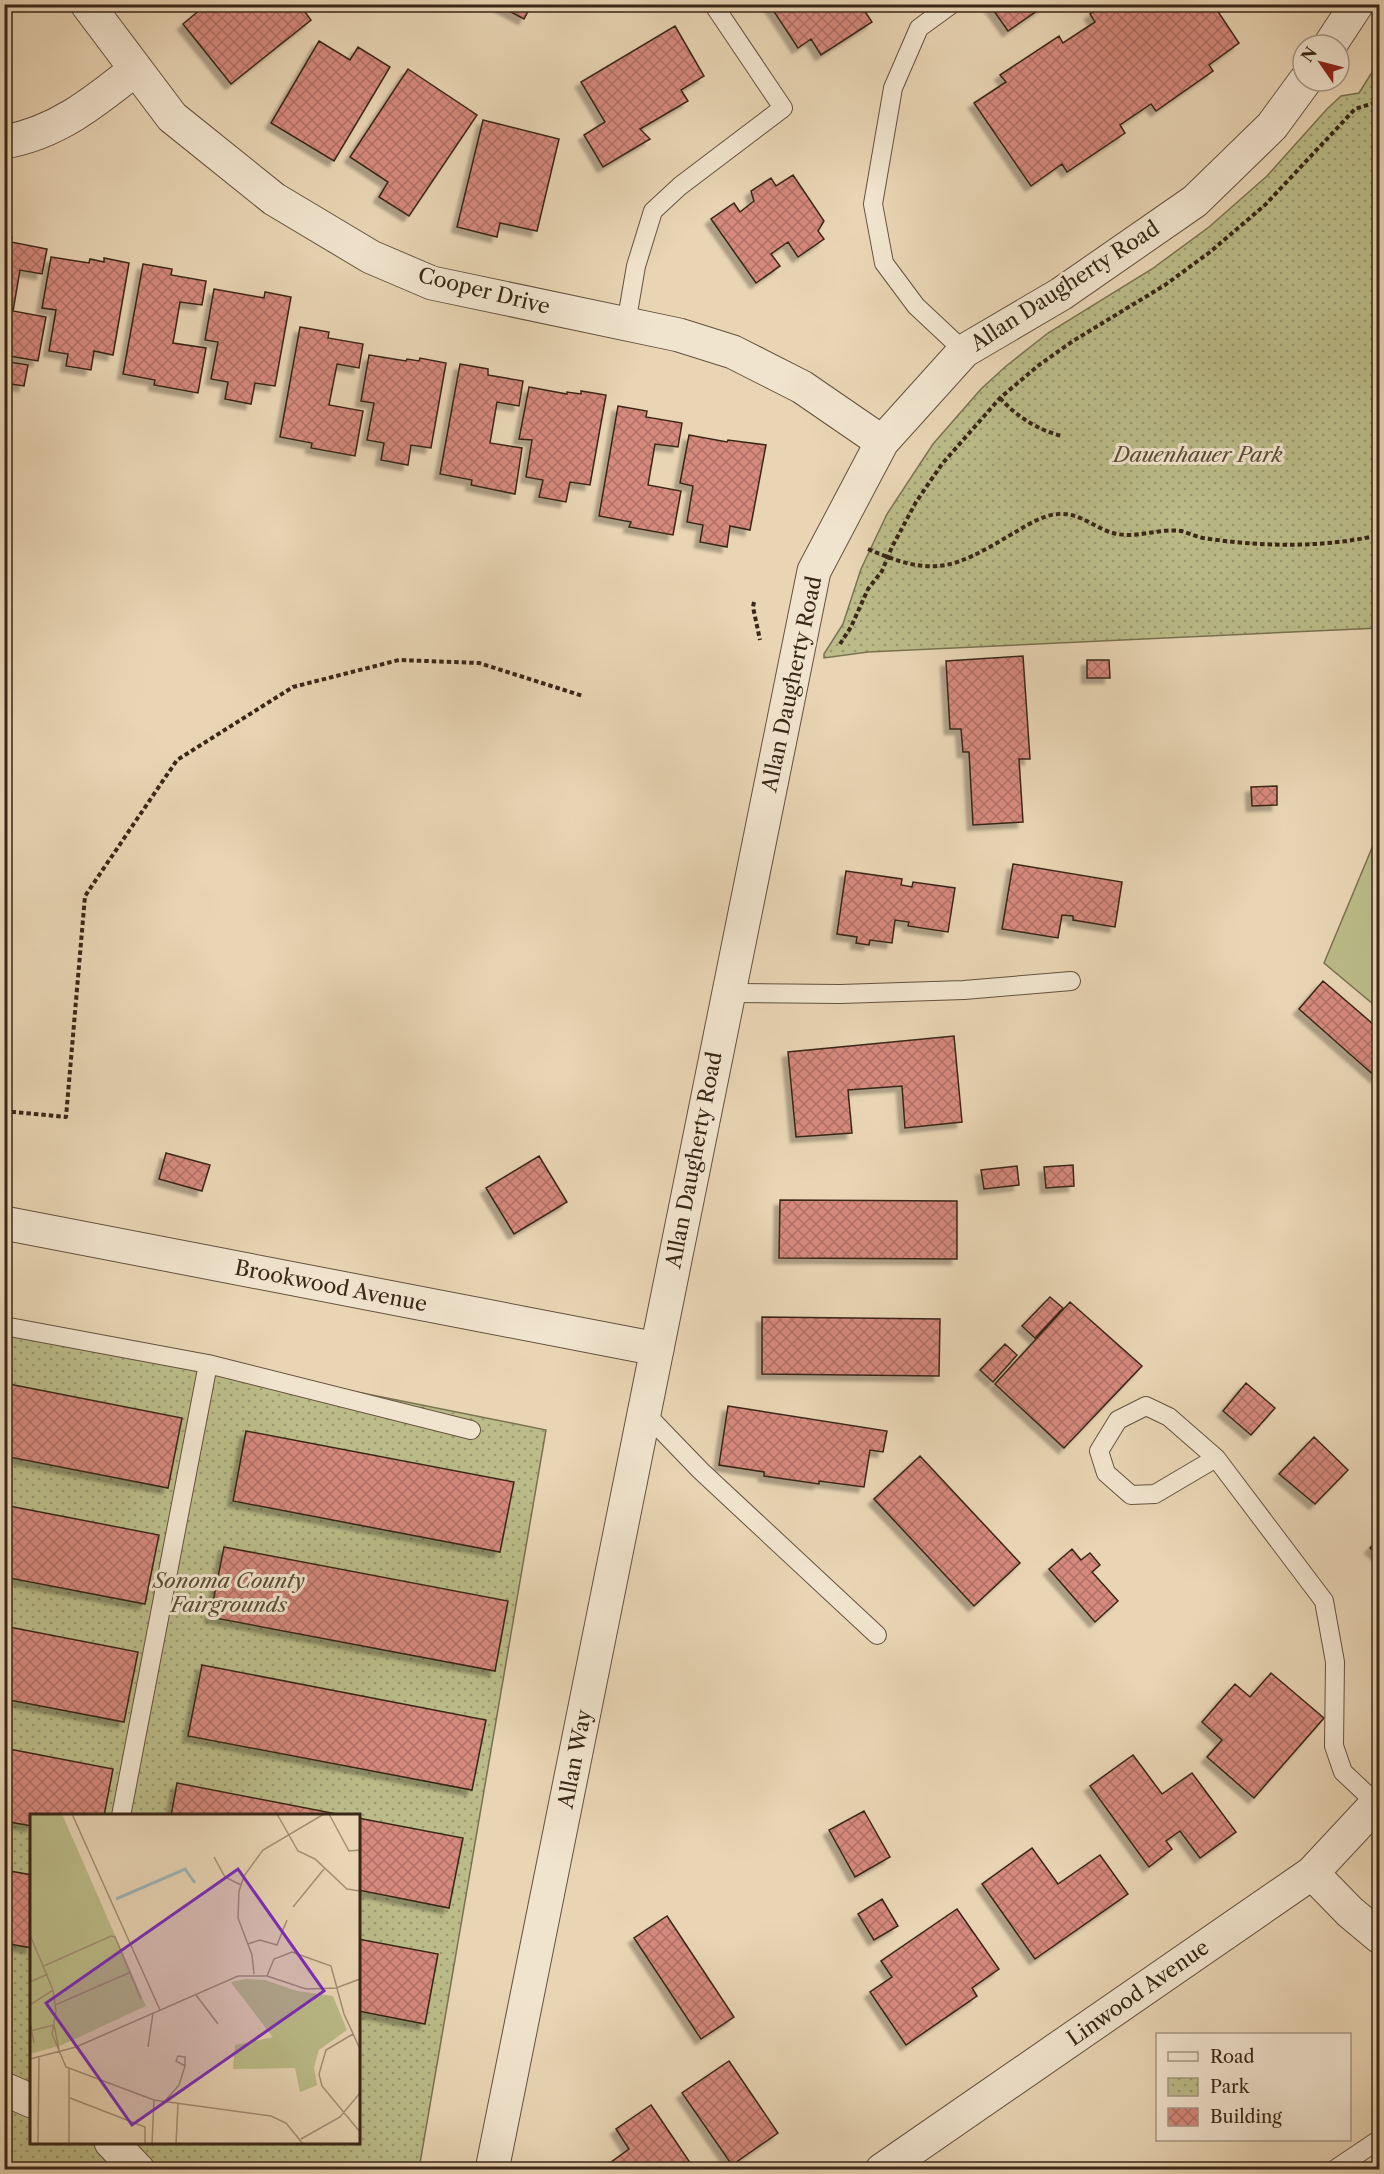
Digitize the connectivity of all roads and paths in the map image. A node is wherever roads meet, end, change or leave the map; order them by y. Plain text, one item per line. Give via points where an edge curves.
1 (87, 4) edge
2 (713, 4) edge
3 (952, 4) edge
4 (1357, 4) edge
5 (1338, 33) edge
6 (136, 69) junction
7 (1296, 93) edge
8 (1380, 101) edge
9 (4, 141) edge
10 (626, 324) junction
11 (964, 351) junction
12 (1000, 398) junction
13 (1062, 436) dead end
14 (882, 442) junction
15 (1380, 536) edge
16 (888, 558) junction
17 (838, 647) dead end
18 (583, 696) dead end
19 (1071, 981) dead end
20 (728, 993) junction
21 (4, 1111) edge
22 (4, 1223) edge
23 (4, 1326) edge
24 (657, 1349) junction
25 (208, 1364) junction
26 (645, 1412) junction
27 (471, 1430) dead end
28 (1216, 1458) junction
29 (877, 1635) dead end
30 (1378, 1802) edge
31 (121, 1814) edge
32 (1312, 1873) junction
33 (1380, 1937) edge
34 (4, 2089) edge
35 (30, 2100) edge
36 (1380, 2139) edge
37 (113, 2144) edge
38 (138, 2169) edge
39 (492, 2169) edge
40 (882, 2169) edge
41 (1334, 2169) edge

1 - 6 street, Cooper Drive
2 - 10 lane via 783,108 653,211 636,266
3 - 11 lane via 919,28 893,87 873,204 884,263 916,306
4 - 5 street
6 - 9 street via 59,124 26,138
6 - 10 street, Cooper Drive via 172,117 274,199 371,257 432,283
7 - 11 street, Allan Daugherty Road via 1272,126 1195,201 1061,294
8 - 12 path via 1355,108 1265,205 1210,252 1039,365
10 - 14 street, Cooper Drive via 733,352 802,387
11 - 14 street, Allan Daugherty Road
12 - 13 path via 1032,426
12 - 16 path via 942,464 916,502
14 - 20 street, Allan Daugherty Road via 814,571
15 - 16 path via 1271,545 1179,531 1118,534 1073,515 1057,514 954,563 915,566
16 - 17 path
18 - 21 path via 479,663 399,660 292,687 177,760 85,896 66,1118
19 - 20 lane via 964,990
20 - 24 street, Allan Daugherty Road
22 - 24 street, Brookwood Avenue
23 - 25 lane
24 - 26 street, Allan Way
25 - 27 lane
25 - 31 lane
26 - 29 lane via 701,1471
26 - 39 street, Allan Way
28 - 28 lane via 1155,1494 1131,1495 1106,1473 1099,1451 1118,1420 1146,1406 1169,1417
28 - 30 lane via 1324,1601 1335,1662 1334,1746 1343,1772
30 - 32 street, Linwood Avenue
32 - 33 street
32 - 40 street, Linwood Avenue
34 - 35 street
36 - 41 lane
37 - 38 street

